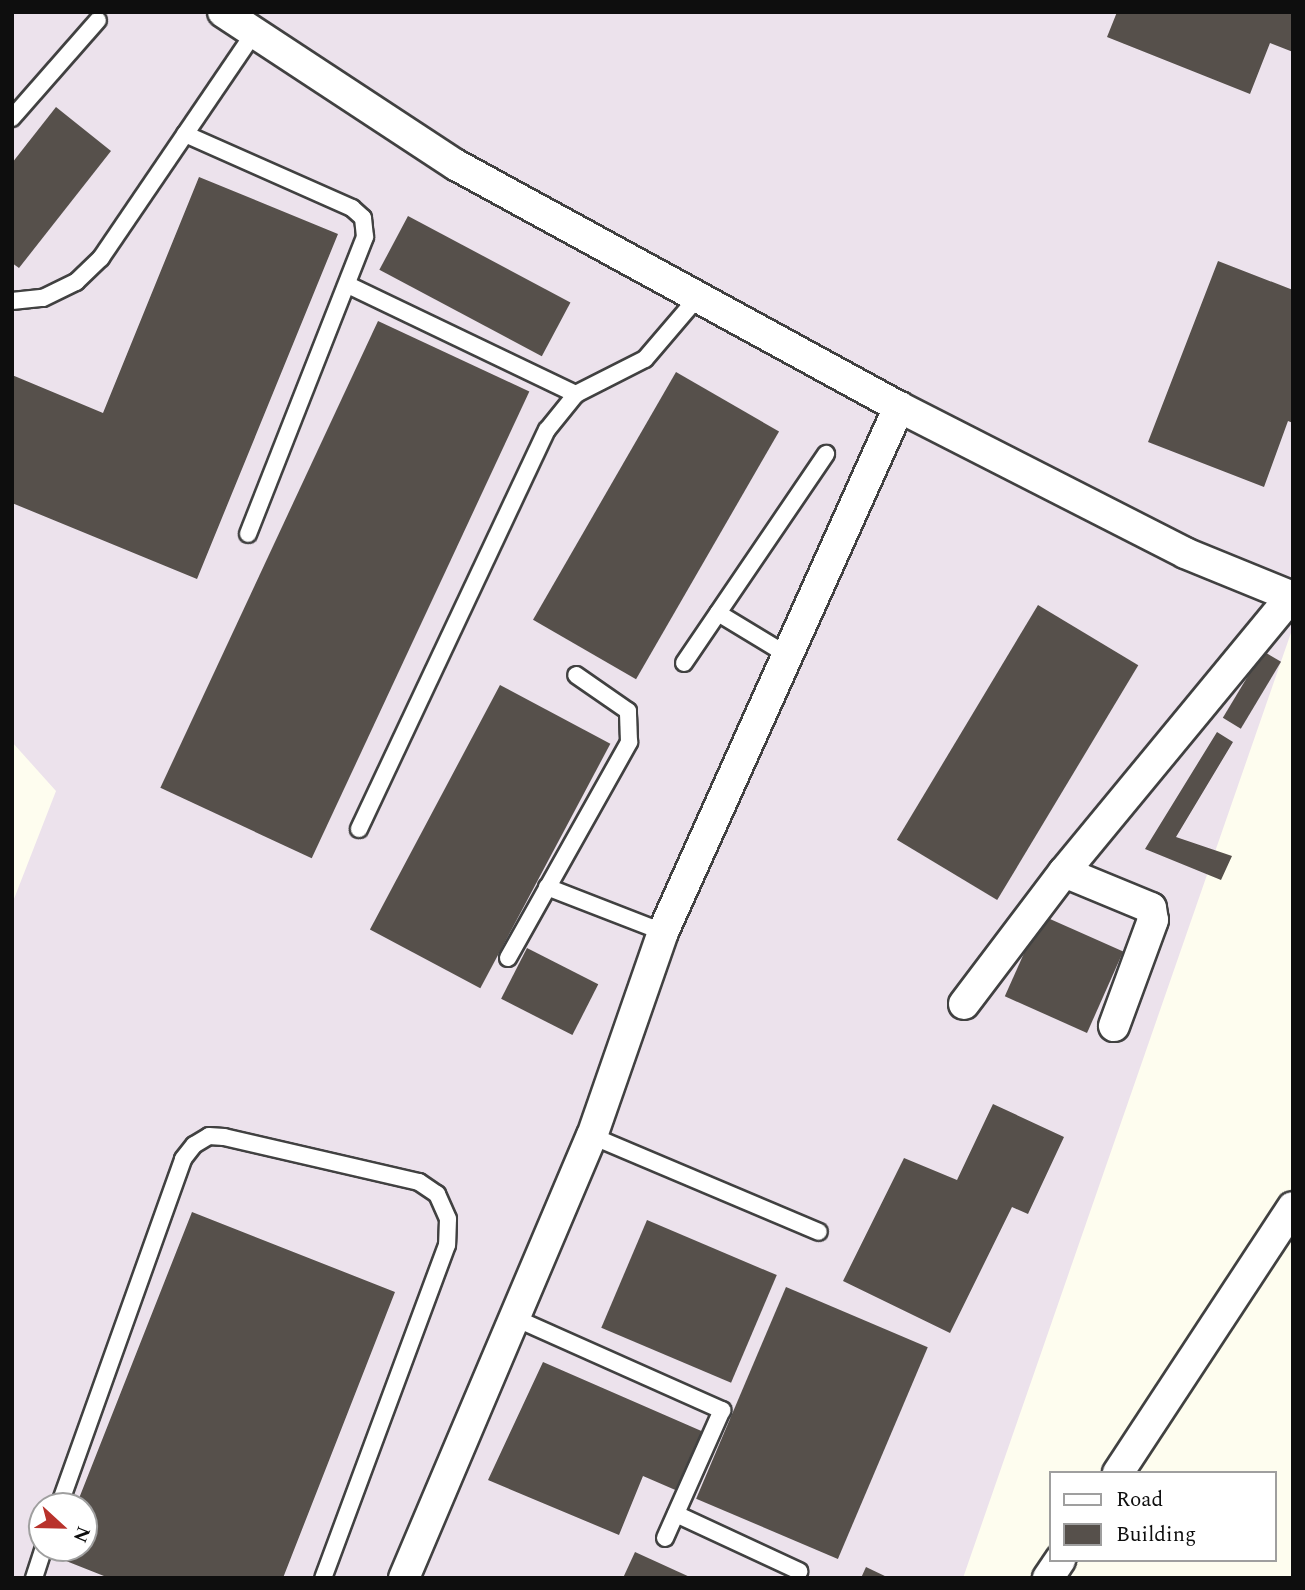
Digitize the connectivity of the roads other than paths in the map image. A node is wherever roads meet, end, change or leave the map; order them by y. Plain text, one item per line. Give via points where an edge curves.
1 (222, 12) edge
2 (98, 20) dead end
3 (254, 33) junction
4 (12, 118) edge
5 (185, 134) junction
6 (348, 285) junction
7 (698, 297) junction
8 (12, 301) edge
9 (576, 394) junction
10 (898, 407) junction
11 (826, 454) dead end
12 (248, 534) dead end
13 (1292, 597) edge
14 (718, 612) junction
15 (789, 656) junction
16 (684, 663) dead end
17 (576, 675) dead end
18 (359, 829) dead end
19 (1063, 872) junction
20 (547, 887) junction
21 (663, 932) junction
22 (508, 958) dead end
23 (964, 1004) dead end
24 (1114, 1026) dead end
25 (592, 1136) junction
26 (1293, 1207) edge
27 (819, 1231) dead end
28 (515, 1318) junction
29 (1119, 1471) edge
30 (64, 1492) edge
31 (676, 1514) junction
32 (665, 1538) dead end
33 (1059, 1562) edge
34 (799, 1571) dead end
35 (323, 1578) edge
36 (404, 1578) edge
37 (1048, 1578) edge

1 - 3 street
2 - 4 lane
3 - 5 lane
3 - 7 street via 456,165
5 - 6 lane via 352,208 363,218 365,237
5 - 8 lane via 101,258 76,282 43,298
6 - 9 lane
6 - 12 lane
7 - 9 lane via 645,359
7 - 10 street
9 - 18 lane via 527,465
10 - 13 street via 1185,553
10 - 15 street
11 - 14 lane
13 - 19 street
14 - 15 lane
14 - 16 lane
15 - 21 street
17 - 20 lane via 628,711 632,725 629,742
19 - 23 street
19 - 24 street via 1151,908 1153,920
20 - 21 lane
20 - 22 lane
21 - 25 street
25 - 27 lane
25 - 28 street
26 - 29 street
28 - 31 lane via 722,1410
28 - 36 street
30 - 35 lane via 183,1159 194,1145 209,1136 224,1137 419,1182 437,1194 448,1219 447,1245
31 - 32 lane
31 - 34 lane
33 - 37 street

